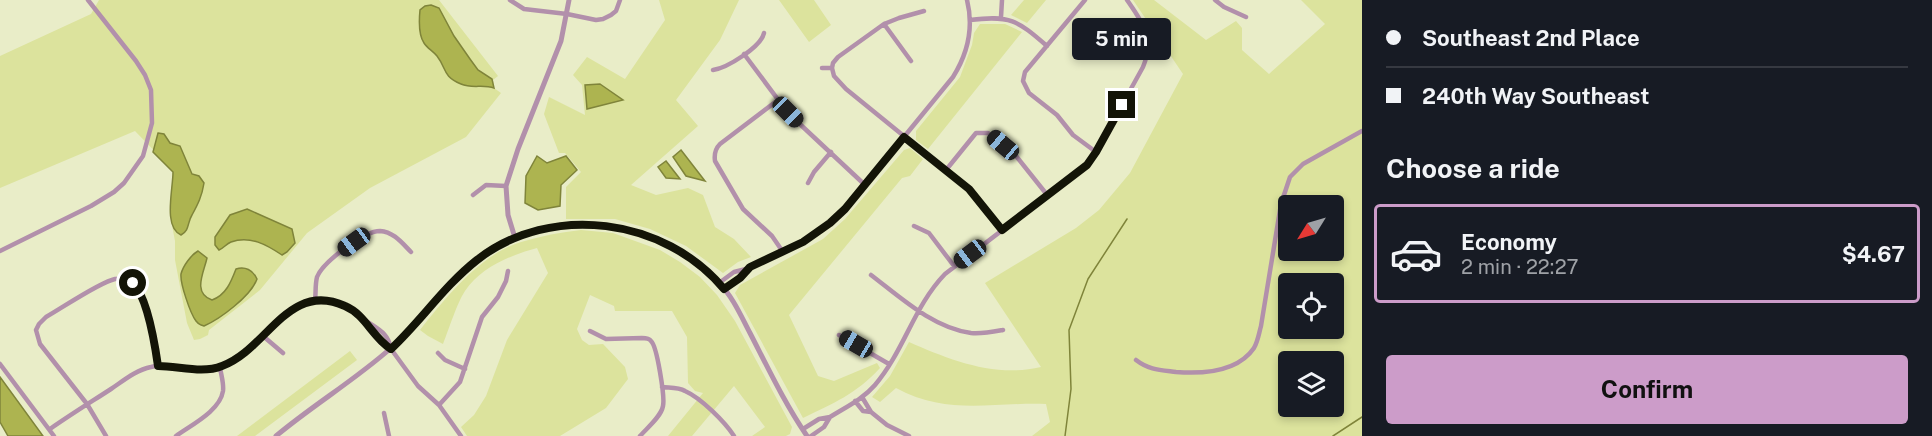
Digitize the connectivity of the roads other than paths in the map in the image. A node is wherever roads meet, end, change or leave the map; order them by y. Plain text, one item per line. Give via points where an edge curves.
1 (88, 0) edge
2 (510, 0) edge
3 (569, 0) edge
4 (620, 0) edge
5 (967, 0) edge
6 (1002, 0) edge
7 (1085, 0) edge
8 (1127, 0) edge
9 (1215, 0) edge
10 (924, 11) dead end
11 (567, 14) junction
12 (1001, 17) junction
13 (1246, 17) dead end
14 (970, 20) junction
15 (884, 24) junction
16 (764, 33) dead end
17 (1047, 46) junction
18 (744, 54) junction
19 (911, 61) dead end
20 (822, 68) dead end
21 (831, 68) junction
22 (713, 70) dead end
23 (778, 100) junction
24 (1362, 130) edge
25 (904, 137) junction
26 (831, 152) junction
27 (1096, 152) junction
28 (946, 170) junction
29 (808, 183) dead end
30 (865, 184) junction
31 (506, 186) junction
32 (473, 195) dead end
33 (1048, 196) junction
34 (914, 226) dead end
35 (1002, 230) junction
36 (515, 238) junction
37 (0, 251) edge
38 (411, 252) dead end
39 (783, 252) junction
40 (954, 266) junction
41 (750, 267) junction
42 (508, 271) dead end
43 (871, 275) dead end
44 (719, 283) junction
45 (724, 289) junction
46 (315, 301) junction
47 (919, 311) junction
48 (1003, 330) dead end
49 (590, 332) dead end
50 (839, 335) dead end
51 (263, 336) junction
52 (391, 349) junction
53 (283, 353) dead end
54 (438, 353) dead end
55 (1136, 360) dead end
56 (0, 364) edge
57 (889, 364) junction
58 (158, 366) junction
59 (220, 367) junction
60 (465, 369) junction
61 (662, 387) junction
62 (862, 397) junction
63 (855, 401) junction
64 (87, 404) junction
65 (439, 405) junction
66 (871, 412) junction
67 (384, 413) dead end
68 (830, 417) junction
69 (50, 429) junction
70 (805, 434) edge
71 (732, 435) edge
72 (54, 436) edge
73 (106, 436) edge
74 (176, 436) edge
75 (276, 436) edge
76 (389, 436) edge
77 (459, 436) edge
78 (640, 436) edge
79 (909, 436) edge

1 - 37 street via 136,61 151,90 152,123 143,156 124,183 108,196
2 - 11 street via 524,9
3 - 11 street
4 - 11 street via 616,11 603,20
5 - 14 street
6 - 12 street
7 - 17 street
8 - 27 street via 1143,22 1147,55
9 - 13 street
10 - 15 street
11 - 31 street via 561,41
12 - 14 street
12 - 17 street via 1020,24
14 - 25 street via 967,49 958,70
15 - 19 street
15 - 21 street via 838,57
16 - 18 street
17 - 27 street via 1025,72 1024,85 1073,135
18 - 22 street
18 - 23 street
20 - 21 street
21 - 25 street via 846,89
23 - 26 street
23 - 39 street via 720,144 715,161 743,209
24 - 55 street via 1303,164 1290,177 1281,204 1261,326 1253,349 1226,368 1205,373 1152,370
25 - 28 street
25 - 30 street
26 - 29 street
26 - 30 street
27 - 33 street via 1081,170
28 - 33 street via 973,137 980,132 990,134 1016,156
28 - 35 street via 969,189
30 - 39 street via 830,223
31 - 32 street via 486,185
31 - 36 street
33 - 35 street
34 - 40 street via 929,233
35 - 40 street
36 - 44 street via 566,225 611,226 657,239 705,268
36 - 52 street via 465,270
38 - 46 street via 387,233 364,236 321,271
39 - 41 street
40 - 47 street via 933,287
41 - 44 street
41 - 45 street
42 - 60 street via 498,297 482,317
43 - 47 street
44 - 45 street
45 - 70 street
46 - 51 street via 293,308
46 - 52 street via 344,305 366,321 381,343
47 - 48 street via 960,331
47 - 57 street
49 - 61 street via 606,339 651,340
50 - 57 street
51 - 53 street
51 - 59 street
52 - 65 street via 418,386
52 - 75 street
54 - 60 street
56 - 69 street
57 - 62 street
58 - 59 street via 197,370
58 - 64 street via 134,374
58 - 64 street via 137,287 129,280 105,283 46,317 36,330 40,344
59 - 74 street via 219,401
60 - 65 street via 455,389
61 - 71 street via 691,394 720,418
61 - 78 street via 662,410
62 - 63 street
62 - 66 street
63 - 66 street via 863,411
63 - 68 street
64 - 69 street
64 - 73 street
65 - 77 street
66 - 79 street
67 - 76 street
68 - 70 street via 819,419
68 - 70 street via 824,427
69 - 72 street

